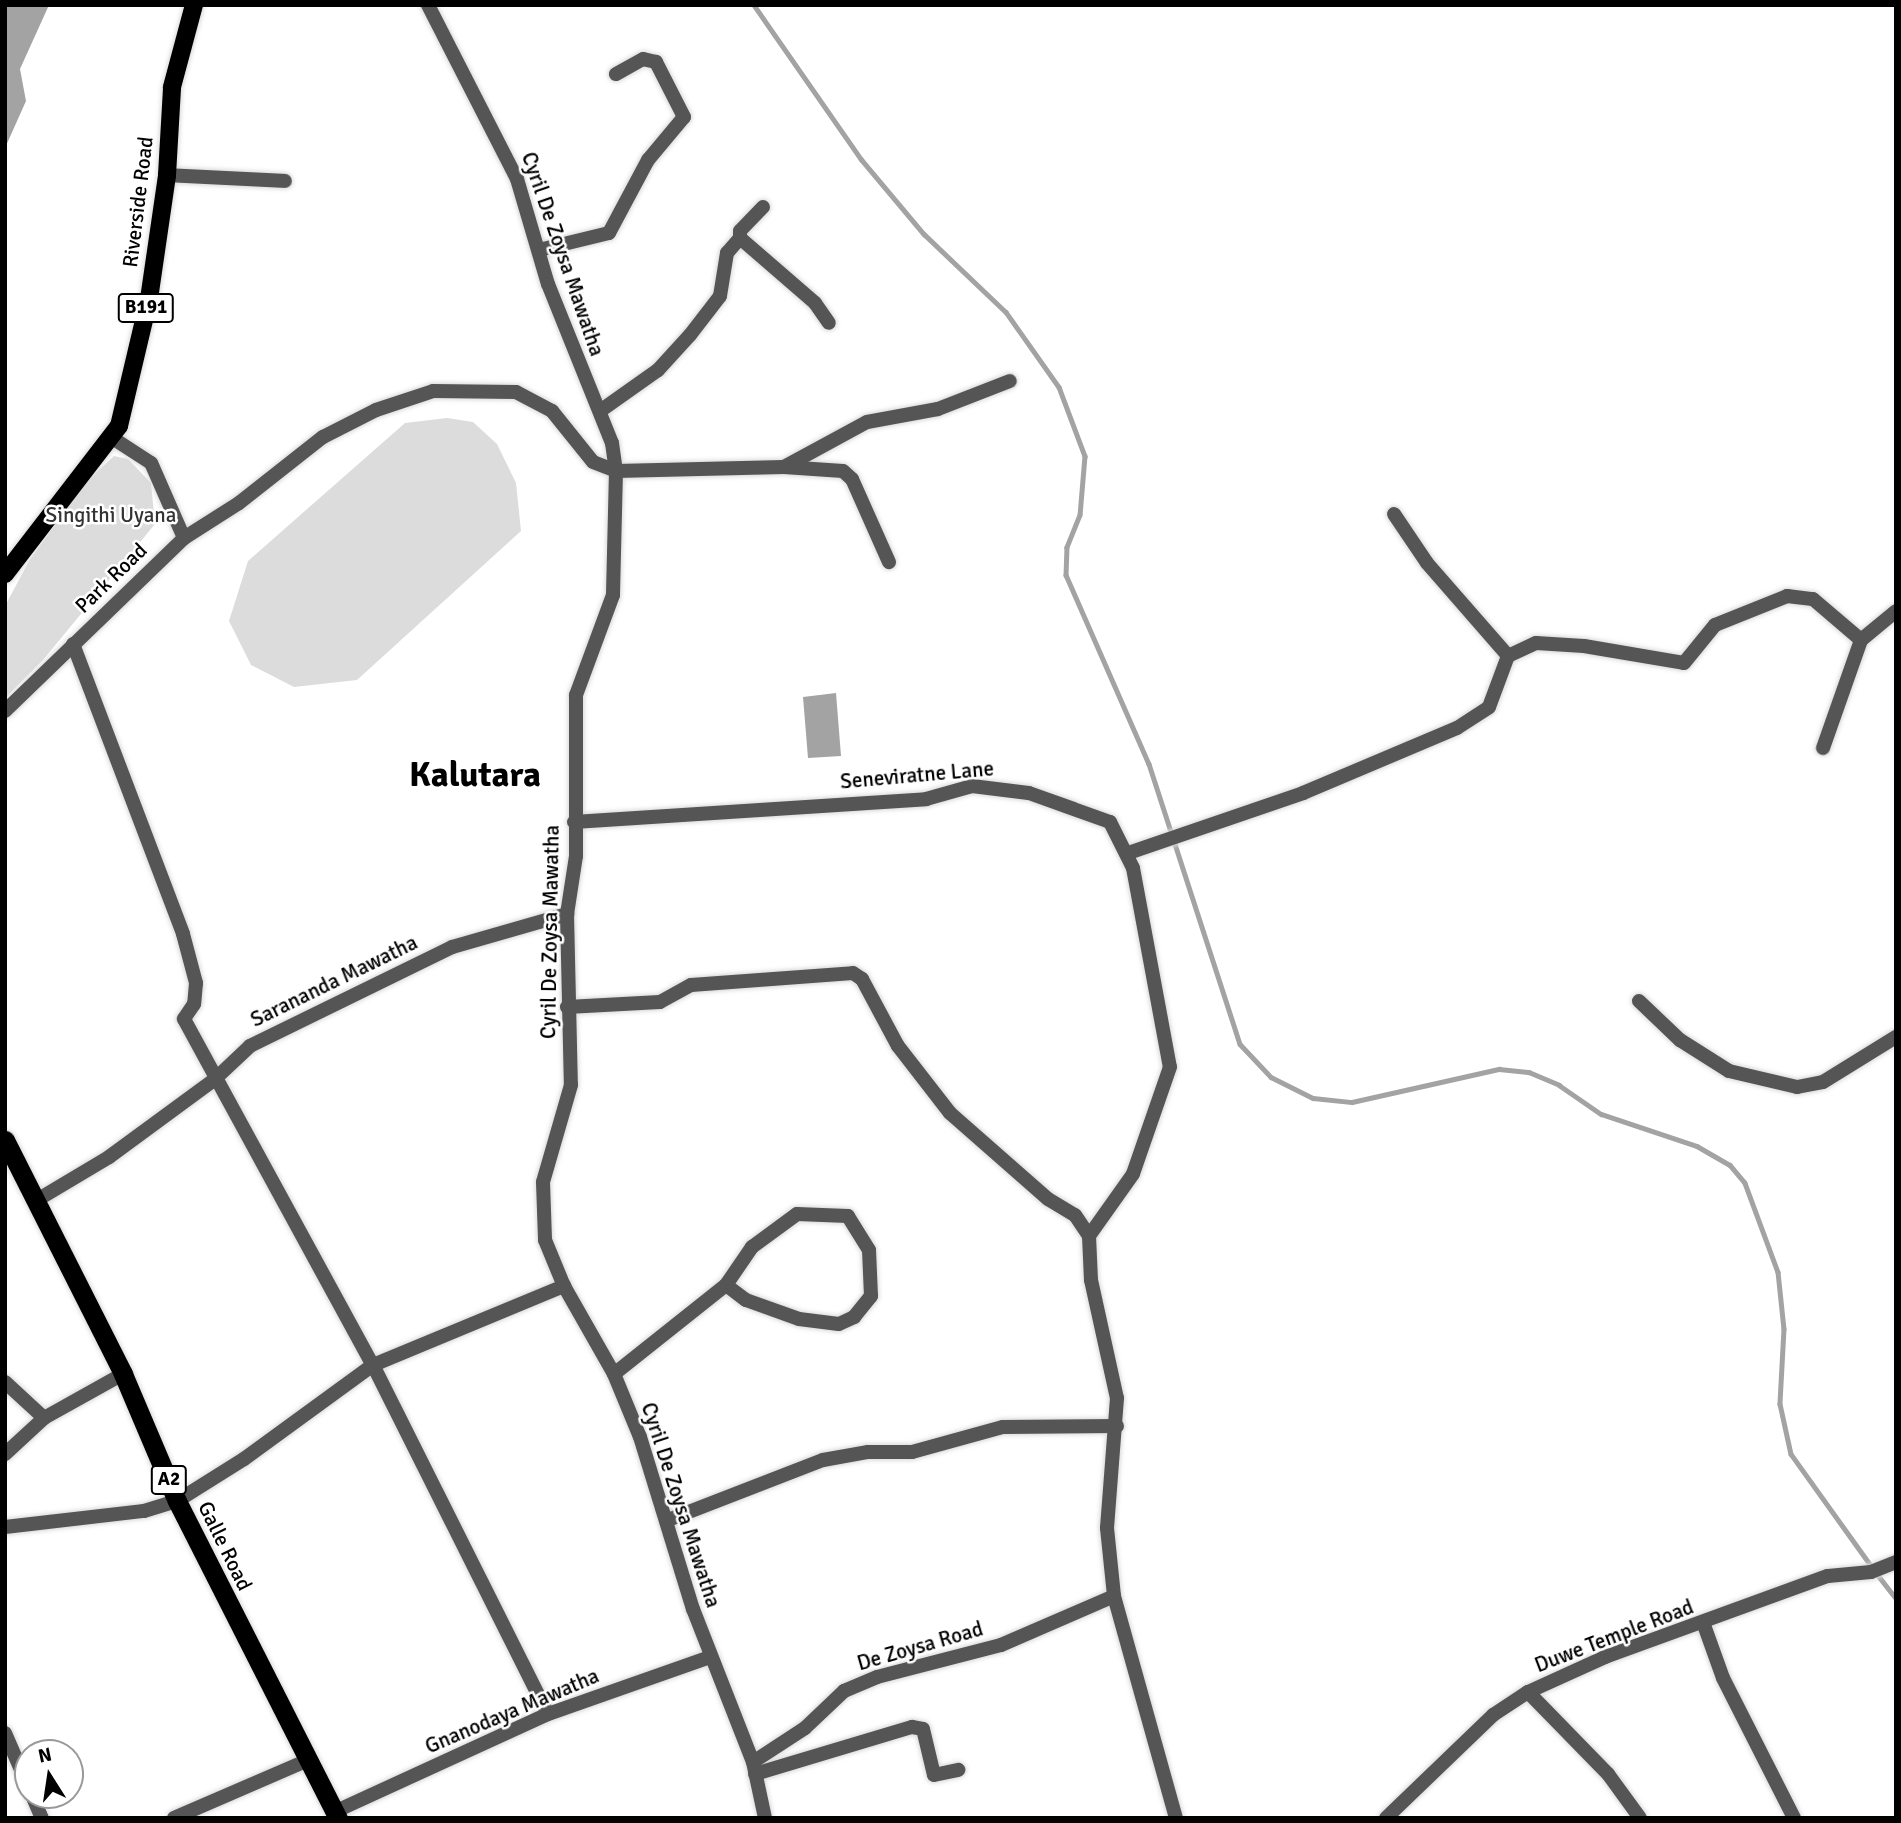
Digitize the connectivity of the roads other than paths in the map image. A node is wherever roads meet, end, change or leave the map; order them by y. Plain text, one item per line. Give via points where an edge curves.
1 (194, 5) edge
2 (428, 5) edge
3 (617, 74) dead end
4 (167, 174) junction
5 (285, 181) dead end
6 (762, 207) dead end
7 (740, 238) junction
8 (539, 250) junction
9 (830, 323) dead end
10 (1010, 381) dead end
11 (600, 411) junction
12 (110, 437) junction
13 (784, 467) junction
14 (616, 471) junction
15 (1394, 514) dead end
16 (184, 537) junction
17 (889, 562) dead end
18 (5, 574) edge
19 (1896, 611) edge
20 (1861, 640) junction
21 (73, 643) junction
22 (1508, 656) junction
23 (5, 711) edge
24 (1823, 748) dead end
25 (574, 822) junction
26 (1128, 853) junction
27 (567, 914) junction
28 (1639, 1001) dead end
29 (567, 1007) junction
30 (1896, 1037) edge
31 (215, 1079) junction
32 (5, 1140) edge
33 (37, 1200) junction
34 (1089, 1236) junction
35 (726, 1285) junction
36 (564, 1286) junction
37 (373, 1365) junction
38 (123, 1374) junction
39 (614, 1374) junction
40 (5, 1382) edge
41 (44, 1418) junction
42 (1117, 1426) junction
43 (5, 1454) edge
44 (177, 1501) junction
45 (668, 1520) junction
46 (5, 1527) edge
47 (1896, 1562) edge
48 (1114, 1597) junction
49 (1704, 1625) junction
50 (710, 1657) junction
51 (1528, 1692) junction
52 (548, 1714) junction
53 (5, 1733) edge
54 (14, 1754) edge
55 (306, 1761) junction
56 (754, 1768) junction
57 (958, 1770) dead end
58 (336, 1815) edge
59 (174, 1818) edge
60 (765, 1818) edge
61 (1176, 1818) edge
62 (1386, 1818) edge
63 (1640, 1818) edge
64 (1794, 1818) edge

1 - 4 main road, Riverside Road / B191 via 172,87
2 - 8 street, Cyril De Zoysa Mawatha via 503,147
3 - 8 street via 643,59 656,62 684,117 648,160 609,233
4 - 5 street
4 - 12 main road, Riverside Road / B191 via 149,299 119,426
6 - 7 street via 740,231
7 - 9 street via 815,303
7 - 11 street via 727,253 720,296 690,335 658,370
8 - 11 street, Cyril De Zoysa Mawatha via 552,296
10 - 13 street via 938,408 867,422
11 - 14 street, Cyril De Zoysa Mawatha
12 - 16 street via 151,463
12 - 18 main road, Riverside Road / B191
13 - 14 street
13 - 17 street via 843,471 852,479
14 - 16 street, Park Road via 593,462 552,411 516,392 433,391 376,410 323,437 239,503
14 - 25 street, Cyril De Zoysa Mawatha via 613,595 576,695
15 - 22 street via 1433,569
16 - 21 street, Park Road
19 - 20 street
20 - 22 street via 1814,599 1787,596 1715,625 1684,663 1536,643
20 - 24 street
21 - 23 street, Park Road
21 - 31 street via 183,934 196,983 194,1004 184,1018
22 - 26 street via 1489,706 1457,728 1362,770
25 - 26 street, Seneviratne Lane via 926,799 972,786 1001,787 1090,811 1110,822
25 - 27 street, Cyril De Zoysa Mawatha via 576,856
26 - 34 street, Seneviratne Lane via 1170,1068 1133,1174
27 - 29 street, Cyril De Zoysa Mawatha
27 - 31 street, Sarananda Mawatha via 453,947 359,990 250,1046
28 - 30 street via 1680,1040 1729,1072 1797,1087 1823,1082
29 - 34 street via 660,1002 691,985 853,972 862,979 898,1046 950,1114 1048,1199 1075,1215
29 - 36 street, Cyril De Zoysa Mawatha via 571,1085 543,1182 545,1240
31 - 33 street, Sarananda Mawatha via 109,1157
31 - 37 street
32 - 33 highway, Galle Road / A2
33 - 38 highway, Galle Road / A2
34 - 42 street via 1091,1280 1117,1398
35 - 35 street via 746,1300 799,1319 839,1324 854,1317 871,1296 869,1250 848,1216 797,1214 752,1247
35 - 39 street
36 - 37 street
36 - 39 street, Cyril De Zoysa Mawatha
37 - 44 street via 244,1459
37 - 52 street
38 - 41 street
38 - 44 highway, Galle Road / A2
39 - 45 street, Cyril De Zoysa Mawatha
40 - 41 street
41 - 43 street
42 - 45 street via 1003,1427 912,1452 868,1452 823,1460
42 - 48 street via 1107,1528
44 - 46 street via 145,1511
44 - 55 highway, Galle Road / A2
45 - 50 street, Cyril De Zoysa Mawatha
47 - 49 street, Duwe Temple Road via 1871,1572 1828,1576
48 - 56 street, De Zoysa Road via 1001,1645 877,1677 844,1691
48 - 61 street
49 - 51 street, Duwe Temple Road via 1605,1657
49 - 64 street via 1723,1678
50 - 52 street, Gnanodaya Mawatha
50 - 56 street, Cyril De Zoysa Mawatha
51 - 62 street, Duwe Temple Road via 1493,1715
51 - 63 street via 1608,1774
52 - 58 street, Gnanodaya Mawatha
53 - 54 street
55 - 58 highway, Galle Road / A2
55 - 59 street
56 - 57 street via 912,1727 923,1729 934,1775
56 - 60 street, Cyril De Zoysa Mawatha

